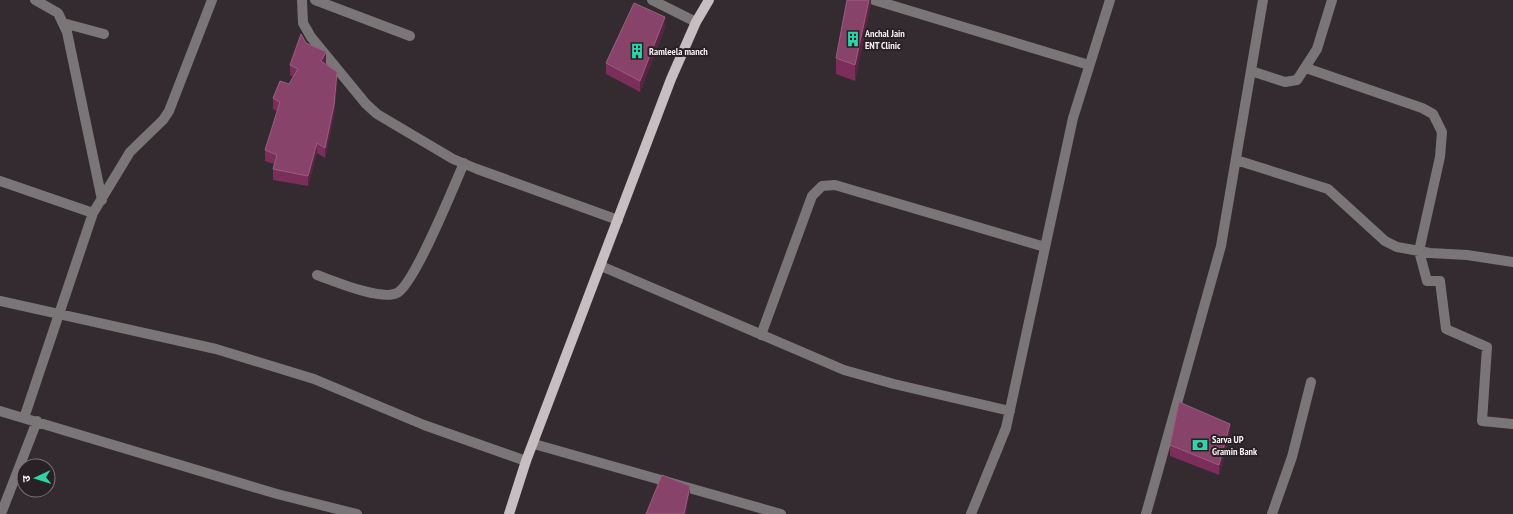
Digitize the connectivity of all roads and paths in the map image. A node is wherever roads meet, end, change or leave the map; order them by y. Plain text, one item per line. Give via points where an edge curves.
1 (35, 0) edge
2 (212, 0) edge
3 (302, 0) edge
4 (315, 0) edge
5 (652, 0) edge
6 (709, 0) edge
7 (874, 0) edge
8 (1110, 0) edge
9 (1262, 0) edge
10 (1332, 0) edge
11 (696, 22) junction
12 (63, 23) junction
13 (104, 34) dead end
14 (410, 36) dead end
15 (1089, 65) junction
16 (1306, 68) junction
17 (1251, 71) junction
18 (1236, 160) junction
19 (464, 163) junction
20 (0, 181) edge
21 (102, 200) junction
22 (93, 213) junction
23 (618, 220) junction
24 (1045, 247) junction
25 (1419, 252) junction
26 (1513, 262) edge
27 (600, 266) junction
28 (317, 275) dead end
29 (0, 301) edge
30 (58, 314) junction
31 (761, 335) junction
32 (1311, 382) dead end
33 (0, 411) edge
34 (1010, 411) junction
35 (24, 418) junction
36 (37, 421) junction
37 (1513, 424) edge
38 (534, 444) junction
39 (526, 461) junction
40 (1, 514) edge
41 (357, 514) edge
42 (509, 514) edge
43 (781, 514) edge
44 (971, 514) edge
45 (1146, 514) edge
46 (1272, 514) edge

1 - 12 street via 58,13
2 - 21 street via 169,111 130,152
3 - 19 street via 303,23 311,37 366,104 376,114
4 - 14 street
5 - 11 street
6 - 11 main road
7 - 15 street
8 - 15 street
9 - 17 street
10 - 16 street via 1317,50
11 - 23 main road via 671,79
12 - 13 street
12 - 21 street
15 - 24 street via 1072,118
16 - 17 street via 1297,80 1285,82
16 - 25 street via 1433,114 1442,132 1440,157
17 - 18 street
18 - 25 street via 1328,189 1385,241 1397,247
18 - 45 street via 1221,246
19 - 23 street
19 - 28 street via 417,267 406,285 397,293 387,295 368,292
20 - 22 street
21 - 22 street
22 - 30 street
23 - 27 main road
24 - 31 street via 835,185 822,186 812,196
24 - 34 street
25 - 26 street via 1467,255
25 - 37 street via 1426,281 1440,281 1446,329 1486,347 1482,421
27 - 31 street
27 - 38 main road
29 - 30 street
30 - 35 street
30 - 39 street via 216,349 314,379 424,425
31 - 34 street via 844,370
32 - 46 street via 1292,457
33 - 35 street
34 - 44 street via 1006,428
35 - 36 street
36 - 40 street
36 - 41 street via 277,494
38 - 39 main road
38 - 43 street
39 - 42 main road

